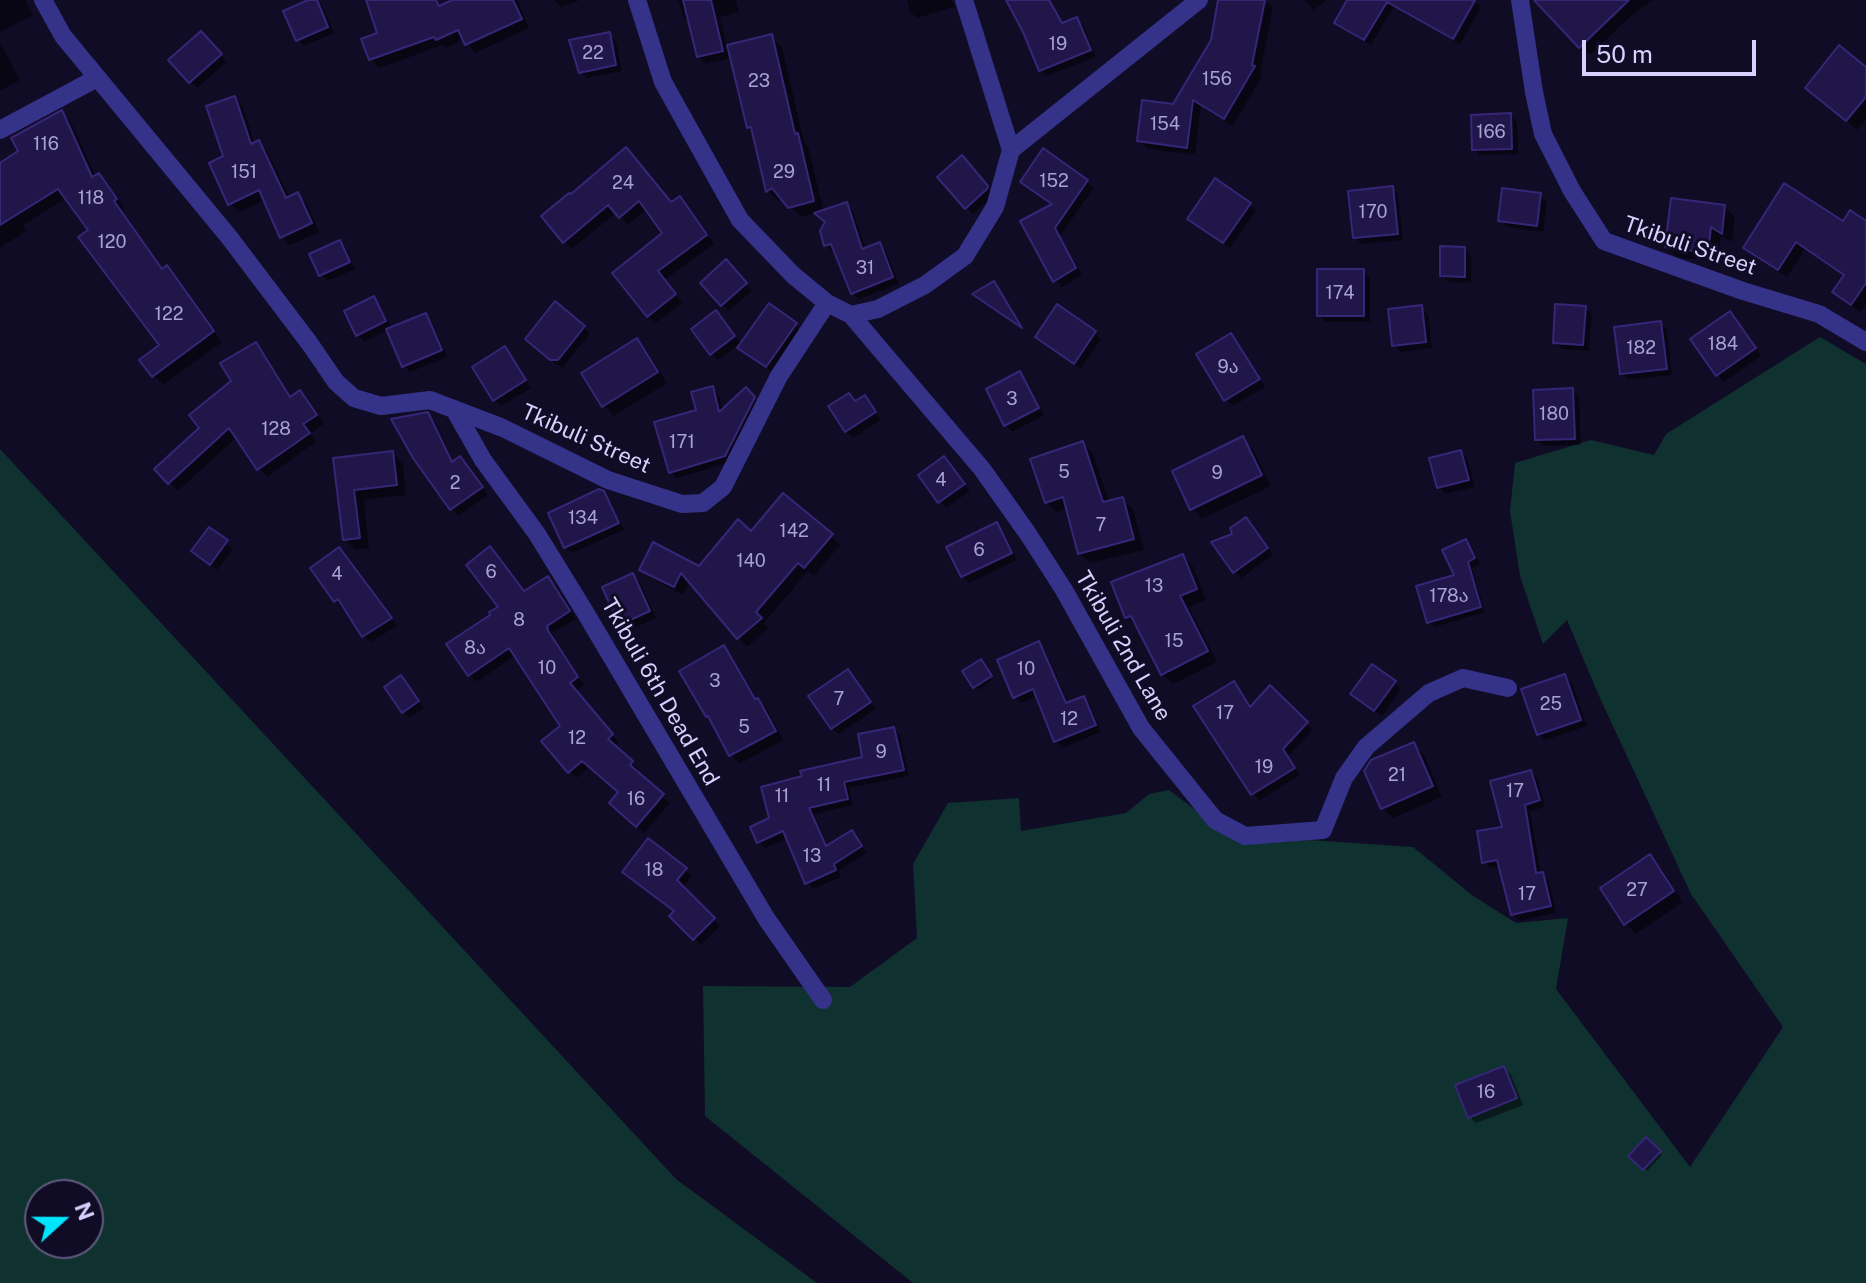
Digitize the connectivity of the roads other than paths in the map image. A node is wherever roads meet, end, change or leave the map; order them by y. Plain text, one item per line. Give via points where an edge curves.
1 (43, 0) edge
2 (637, 0) edge
3 (964, 0) edge
4 (1199, 0) edge
5 (1520, 0) edge
6 (97, 78) junction
7 (0, 130) edge
8 (1011, 150) junction
9 (827, 303) junction
10 (851, 315) junction
11 (1866, 342) edge
12 (454, 409) junction
13 (1508, 688) dead end
14 (823, 1000) dead end

1 - 6 street, Tkibuli Street via 63,36
2 - 9 street via 663,82 740,220
3 - 8 street
4 - 8 street
5 - 11 street, Tkibuli Street via 1543,134 1604,241 1819,314
6 - 7 street
6 - 12 street, Tkibuli Street via 229,237 336,382 354,398 381,406 430,400
8 - 10 street via 995,207 965,256 925,285 878,309
9 - 10 street
9 - 12 street, Tkibuli Street via 779,376 723,487 703,503 682,504 608,480
10 - 13 street, Tkibuli 2nd Lane via 982,469 1064,590 1141,728 1215,820 1245,836 1323,830 1344,778 1366,747 1429,693 1463,678
12 - 14 street, Tkibuli 6th Dead End via 585,612 766,918

